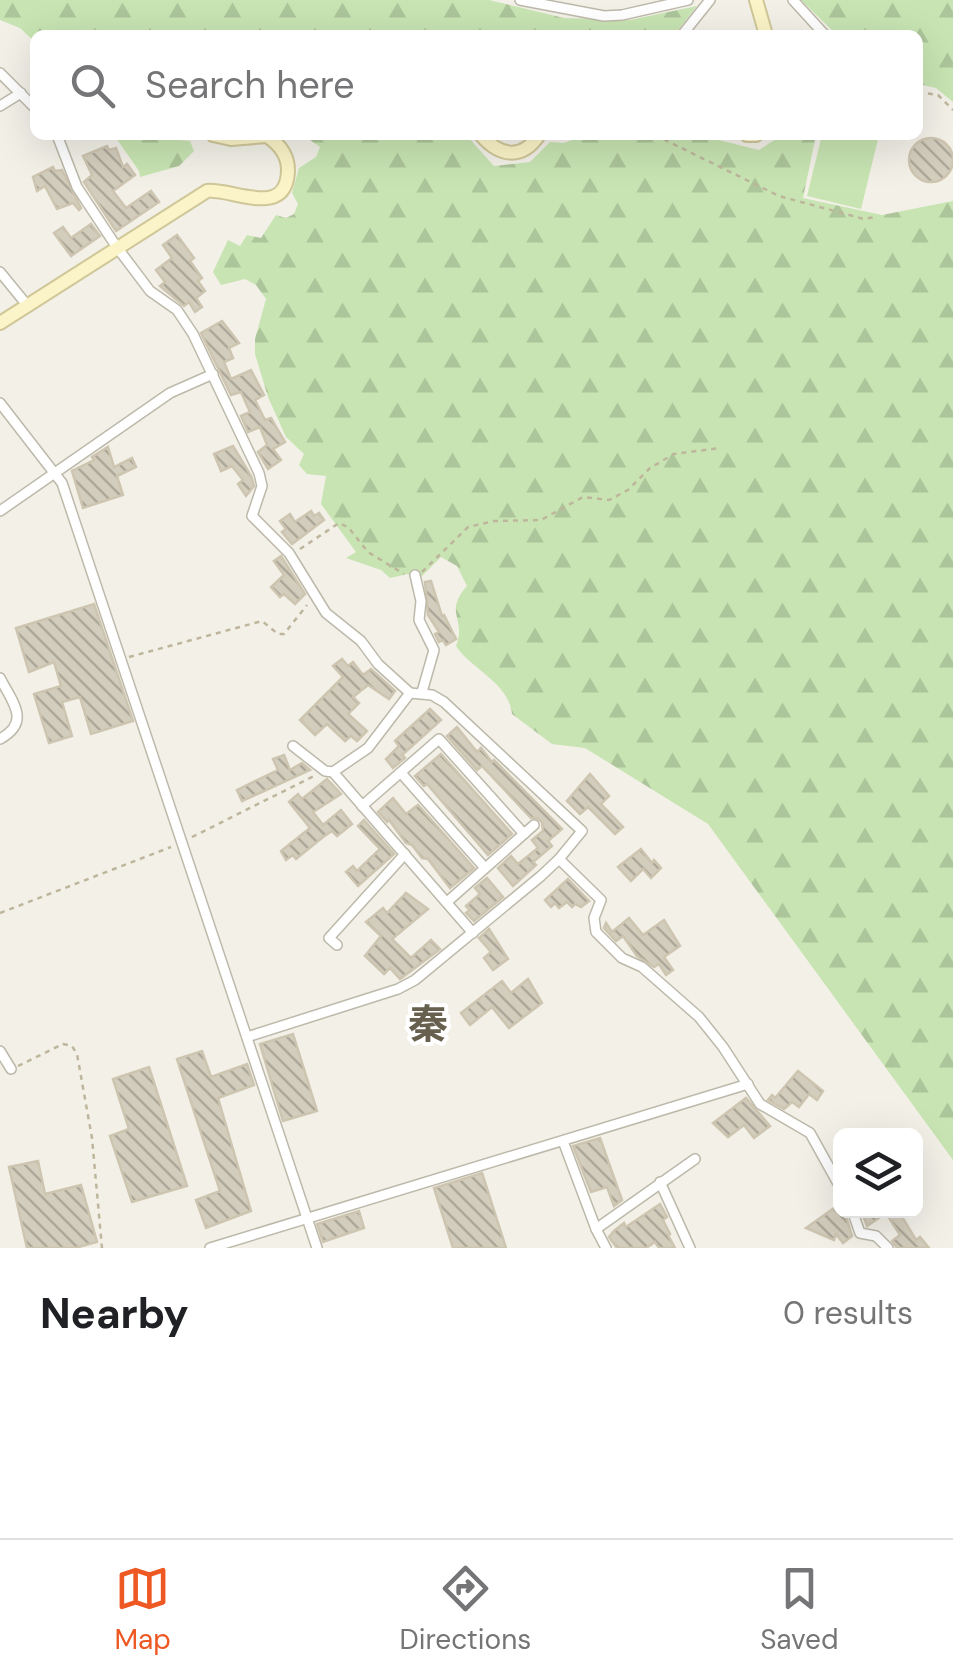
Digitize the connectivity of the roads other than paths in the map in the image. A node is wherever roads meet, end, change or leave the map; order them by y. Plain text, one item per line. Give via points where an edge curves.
1 (520, 0) edge
2 (688, 0) edge
3 (710, 0) edge
4 (756, 0) edge
5 (793, 0) edge
6 (686, 30) edge
7 (765, 30) edge
8 (820, 30) edge
9 (0, 73) edge
10 (21, 92) junction
11 (30, 102) edge
12 (0, 106) edge
13 (59, 140) edge
14 (273, 140) edge
15 (486, 140) edge
16 (536, 140) edge
17 (116, 246) junction
18 (0, 272) edge
19 (27, 305) junction
20 (0, 322) edge
21 (213, 374) junction
22 (0, 403) edge
23 (55, 472) junction
24 (0, 511) edge
25 (415, 575) road end
26 (0, 678) edge
27 (416, 693) junction
28 (0, 739) edge
29 (293, 746) dead end
30 (329, 772) junction
31 (401, 773) junction
32 (362, 806) junction
33 (534, 825) dead end
34 (524, 834) junction
35 (405, 854) junction
36 (560, 859) junction
37 (486, 868) junction
38 (448, 902) junction
39 (473, 933) junction
40 (337, 944) dead end
41 (248, 1037) junction
42 (0, 1051) edge
43 (11, 1070) road end
44 (748, 1084) junction
45 (563, 1142) junction
46 (695, 1159) dead end
47 (833, 1174) edge
48 (660, 1182) junction
49 (854, 1218) edge
50 (308, 1220) junction
51 (596, 1229) junction
52 (210, 1248) edge
53 (317, 1248) edge
54 (606, 1248) edge
55 (690, 1248) edge
56 (888, 1248) edge

1 - 2 street via 604,16
3 - 6 street
4 - 7 street
5 - 8 street
9 - 10 street
10 - 11 street
10 - 12 street
13 - 17 street via 77,187
14 - 17 street via 284,151 288,174 284,186 264,200 207,191
15 - 16 street via 512,154
17 - 19 street
17 - 21 street via 150,290 184,319
18 - 19 street
19 - 20 street
21 - 23 street via 170,393
21 - 27 street via 260,473 252,516 291,556 337,624
22 - 23 street
23 - 24 street
23 - 41 street
25 - 27 street via 419,620 434,650
26 - 28 street via 18,723
27 - 30 street via 368,748
27 - 36 street via 444,702 582,831
29 - 30 street
30 - 32 street
31 - 32 street
31 - 34 street via 439,740
31 - 37 street
32 - 35 street
33 - 34 street
34 - 37 street
35 - 38 street
35 - 40 street via 329,938
36 - 39 street
36 - 44 street via 601,900 596,932 699,1018
37 - 38 street
38 - 39 street
39 - 41 street via 398,989
41 - 50 street
42 - 43 street
44 - 45 street
44 - 47 street via 770,1112 810,1133
45 - 50 street
45 - 51 street
46 - 48 street
48 - 51 street
48 - 55 street
49 - 56 street via 859,1239 876,1236
50 - 52 street
50 - 53 street
51 - 54 street

